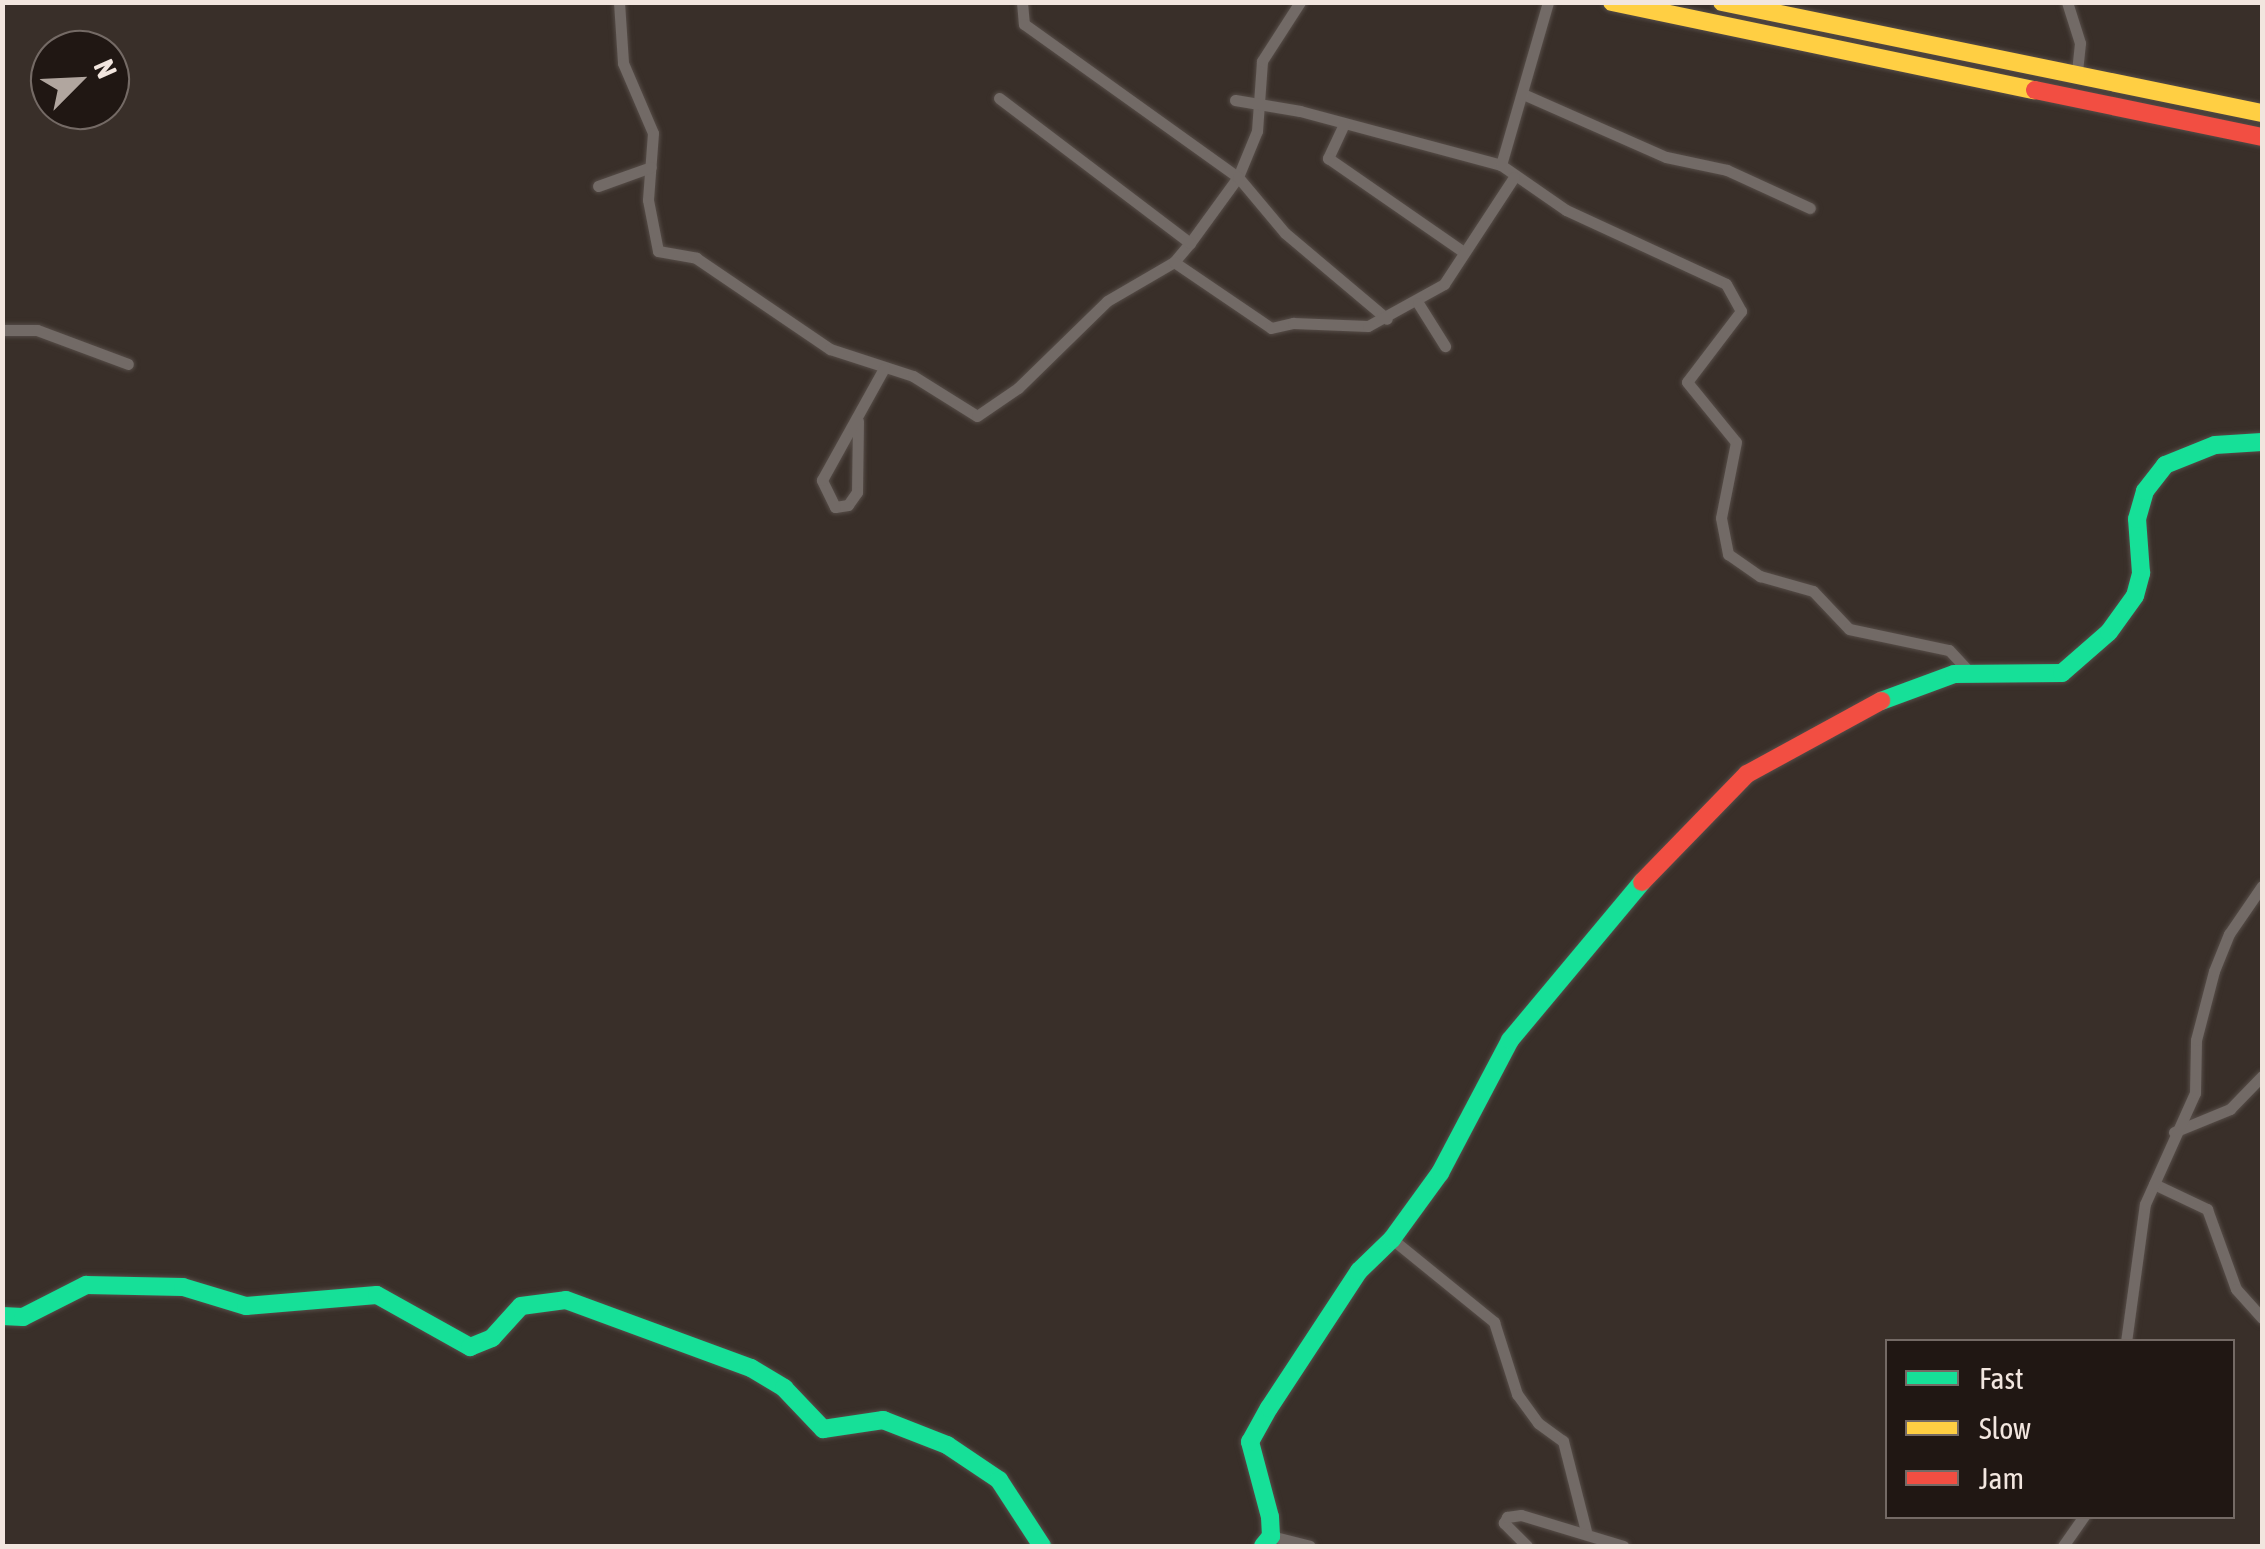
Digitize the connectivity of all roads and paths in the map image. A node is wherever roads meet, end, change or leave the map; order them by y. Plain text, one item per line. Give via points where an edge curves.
1 (619, 2) edge
2 (1022, 2) edge
3 (1300, 2) edge
4 (1548, 2) edge
5 (1612, 2) edge
6 (1722, 2) edge
7 (2067, 2) edge
8 (2077, 74) junction
9 (1523, 94) junction
10 (999, 98) dead end
11 (1236, 100) dead end
12 (1261, 102) junction
13 (2262, 113) edge
14 (1344, 124) junction
15 (2262, 137) edge
16 (1500, 165) junction
17 (652, 167) junction
18 (1514, 176) junction
19 (1238, 177) junction
20 (598, 186) dead end
21 (1810, 208) dead end
22 (1190, 243) junction
23 (1464, 252) junction
24 (1174, 262) junction
25 (1418, 304) junction
26 (1387, 319) junction
27 (2, 330) edge
28 (1445, 346) dead end
29 (128, 364) dead end
30 (884, 368) junction
31 (858, 420) junction
32 (2262, 442) edge
33 (1971, 674) junction
34 (2262, 886) edge
35 (2262, 1076) edge
36 (2174, 1132) junction
37 (2154, 1184) junction
38 (1392, 1240) junction
39 (2, 1316) edge
40 (2262, 1318) edge
41 (2126, 1339) edge
42 (2082, 1519) edge
43 (1586, 1532) junction
44 (1267, 1541) edge
45 (1042, 1546) edge
46 (1310, 1546) edge
47 (1527, 1546) edge
48 (1623, 1546) edge
49 (2063, 1546) edge

1 - 17 street via 623,63 650,118
2 - 19 street via 1024,24
3 - 12 street via 1262,62
4 - 9 street
5 - 15 main road
6 - 8 main road
7 - 8 street via 2080,43
8 - 13 main road
9 - 16 street
9 - 21 street via 1666,157 1727,170
10 - 22 street
11 - 12 street
12 - 14 street
12 - 19 street
14 - 16 street
14 - 23 street via 1328,158
16 - 18 street
17 - 20 street
17 - 30 street via 648,200 658,252 696,258 830,349
18 - 23 street
18 - 33 street via 1566,210 1710,275 1740,300 1741,311 1716,352 1687,382 1736,442 1720,530 1728,554 1760,576 1813,591 1849,629 1949,650
19 - 22 street
19 - 26 street via 1285,233
22 - 24 street
23 - 25 street via 1444,284
24 - 26 street via 1271,328 1293,323 1349,329
24 - 30 street via 1107,301 981,415 970,415 913,376
25 - 26 street
25 - 28 street
27 - 29 street via 37,330
30 - 31 street
31 - 31 street via 822,480 834,507 848,505 857,492
32 - 33 main road via 2215,445 2166,465 2145,492 2137,519 2141,573 2134,596 2108,632 2062,673
33 - 38 main road via 1919,683 1872,703 1725,791 1516,1032 1446,1164
34 - 36 street via 2220,952 2196,1040 2195,1093
35 - 36 street via 2230,1109
36 - 37 street
37 - 40 street via 2206,1210 2236,1290
37 - 41 street via 2145,1204
38 - 43 street via 1494,1322 1517,1394 1563,1441
38 - 44 main road via 1359,1271 1250,1442
39 - 45 main road via 22,1317 86,1285 184,1287 246,1306 377,1295 470,1347 492,1338 520,1306 566,1300 764,1375 823,1429 883,1420 947,1445 999,1480
42 - 49 street
43 - 47 street via 1507,1516 1504,1522
43 - 48 street
44 - 46 street

